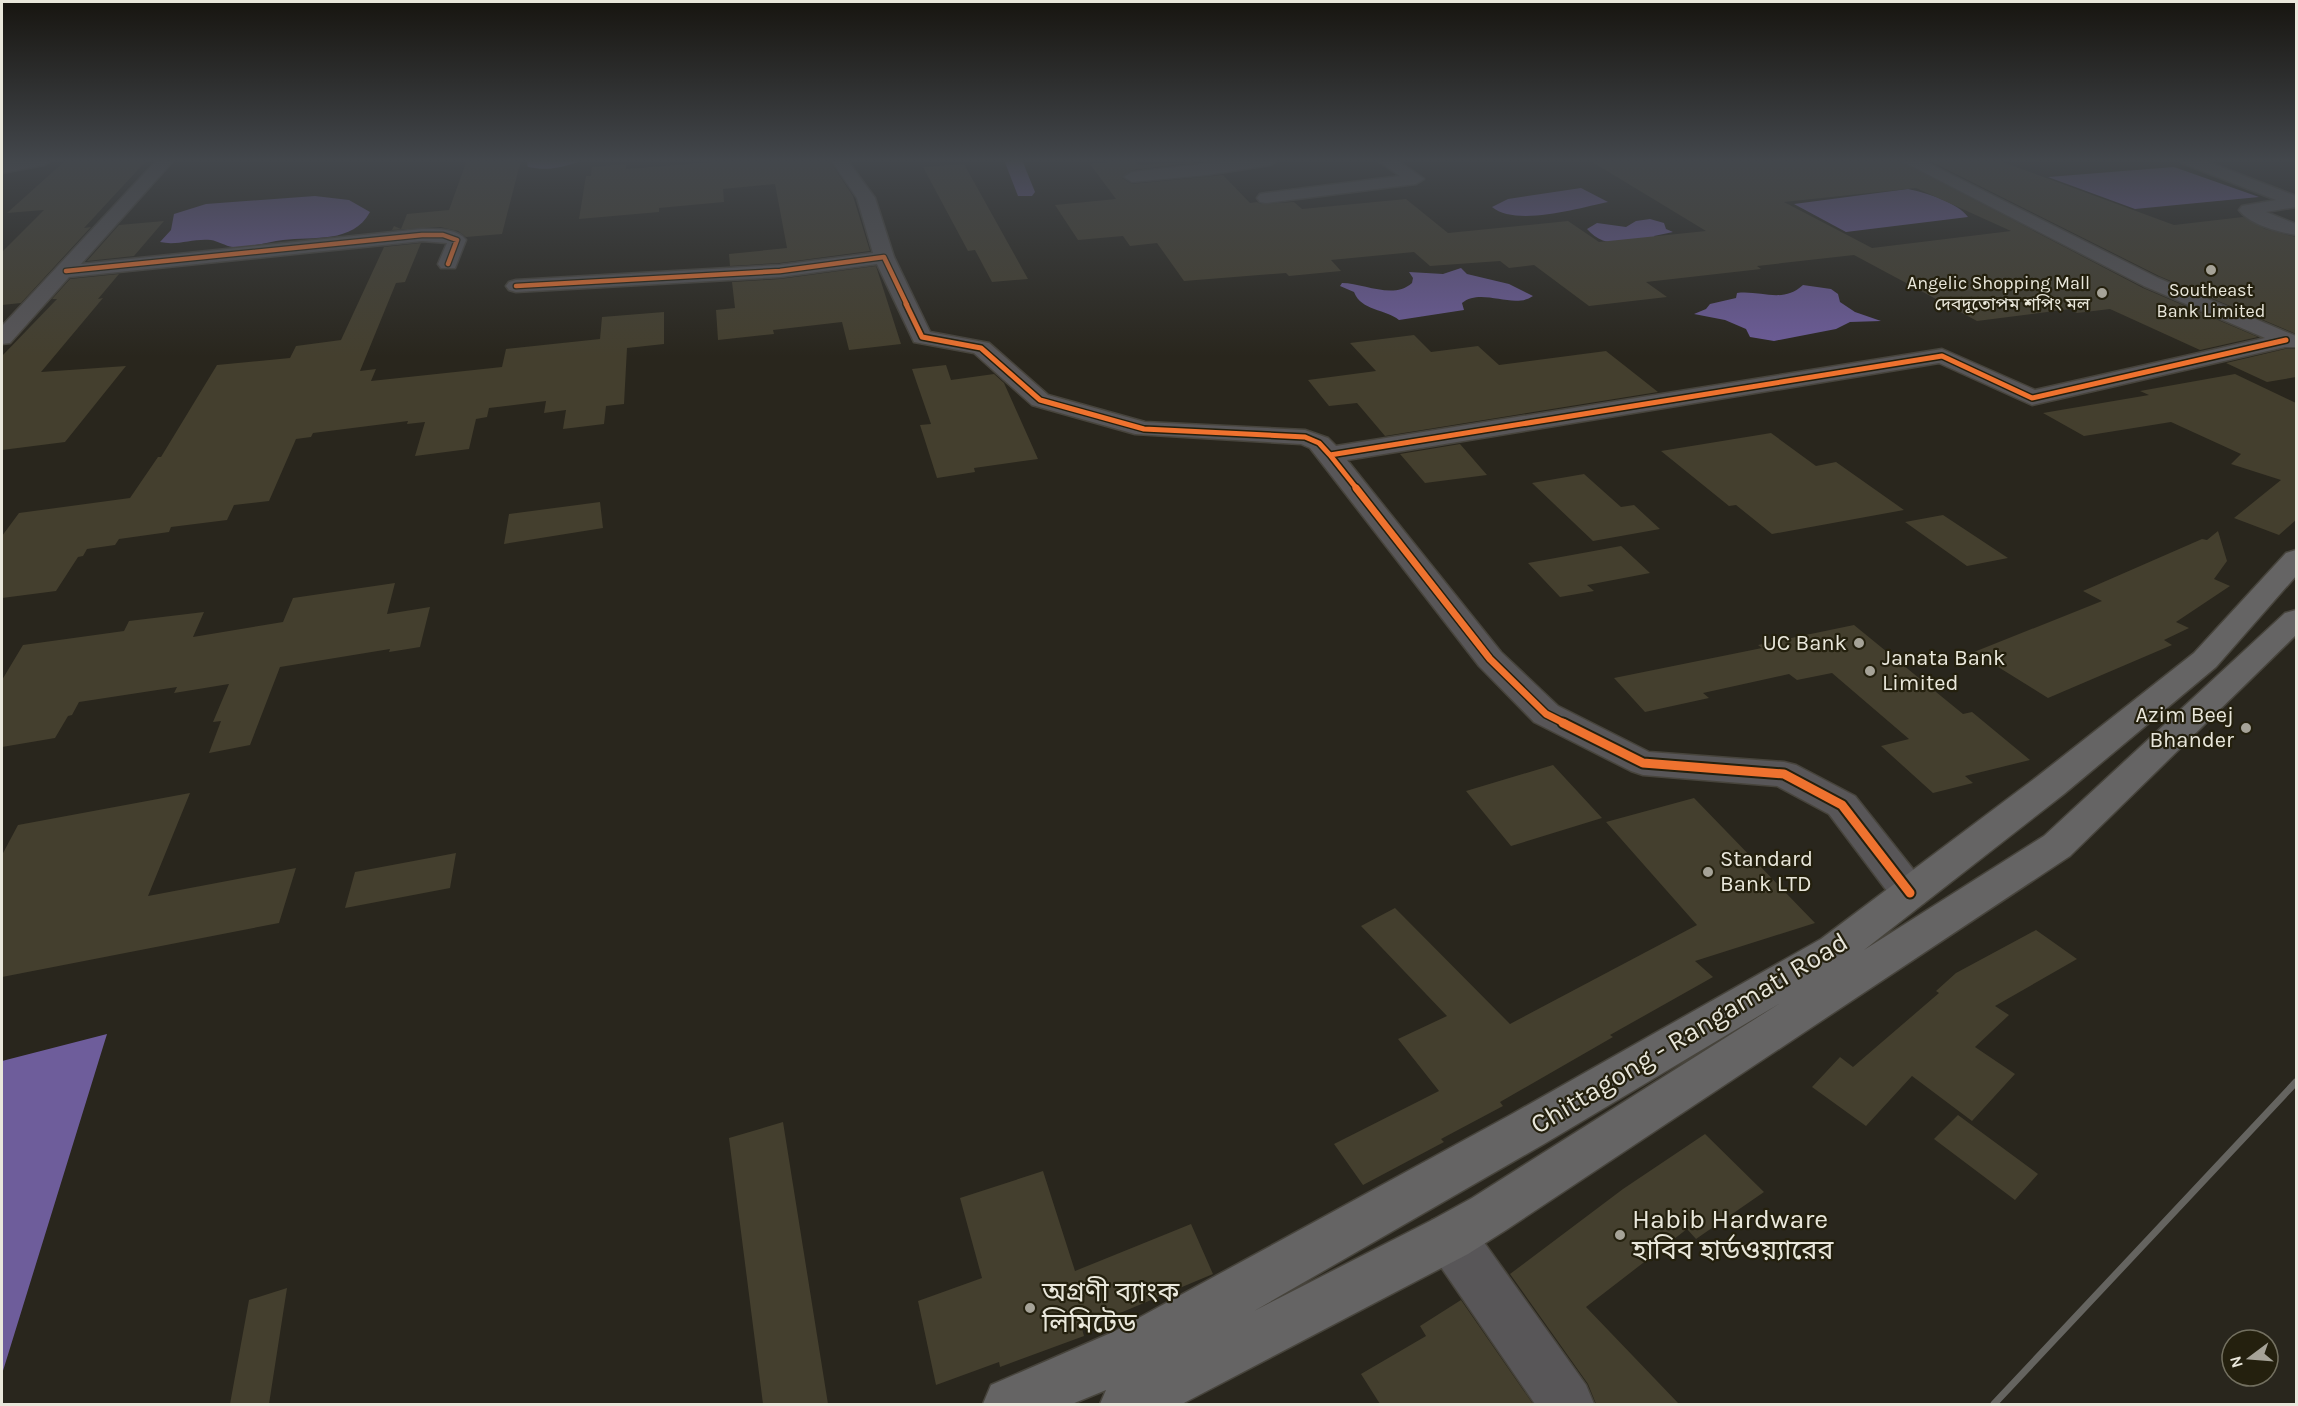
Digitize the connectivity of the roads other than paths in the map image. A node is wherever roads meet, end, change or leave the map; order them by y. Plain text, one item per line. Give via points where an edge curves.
1 (107, 226) edge
2 (874, 226) edge
3 (2041, 226) edge
4 (884, 257) junction
5 (448, 264) dead end
6 (66, 271) junction
7 (516, 286) dead end
8 (2, 338) edge
9 (2291, 342) edge
10 (1330, 455) junction
11 (2296, 559) edge
12 (2296, 619) edge
13 (1910, 893) junction
14 (1450, 1237) junction
15 (1010, 1404) edge
16 (1127, 1404) edge
17 (1567, 1404) edge

1 - 6 street
2 - 4 street
3 - 9 street via 2151,282
4 - 7 street via 780,270
4 - 10 street via 922,337 981,348 1040,400 1144,429 1305,437 1319,443
5 - 6 street via 457,240 422,235
6 - 8 street
9 - 10 street via 2032,398 1942,356
10 - 13 street via 1490,658 1546,714 1643,763 1784,774 1842,805
11 - 13 highway, Chittagong - Rangamati Road via 2205,660
12 - 14 highway, Chittagong - Rangamati Road via 2058,846
13 - 15 highway, Chittagong - Rangamati Road via 1835,950 1528,1129 1132,1352
14 - 16 highway, Chittagong - Rangamati Road
14 - 17 street

